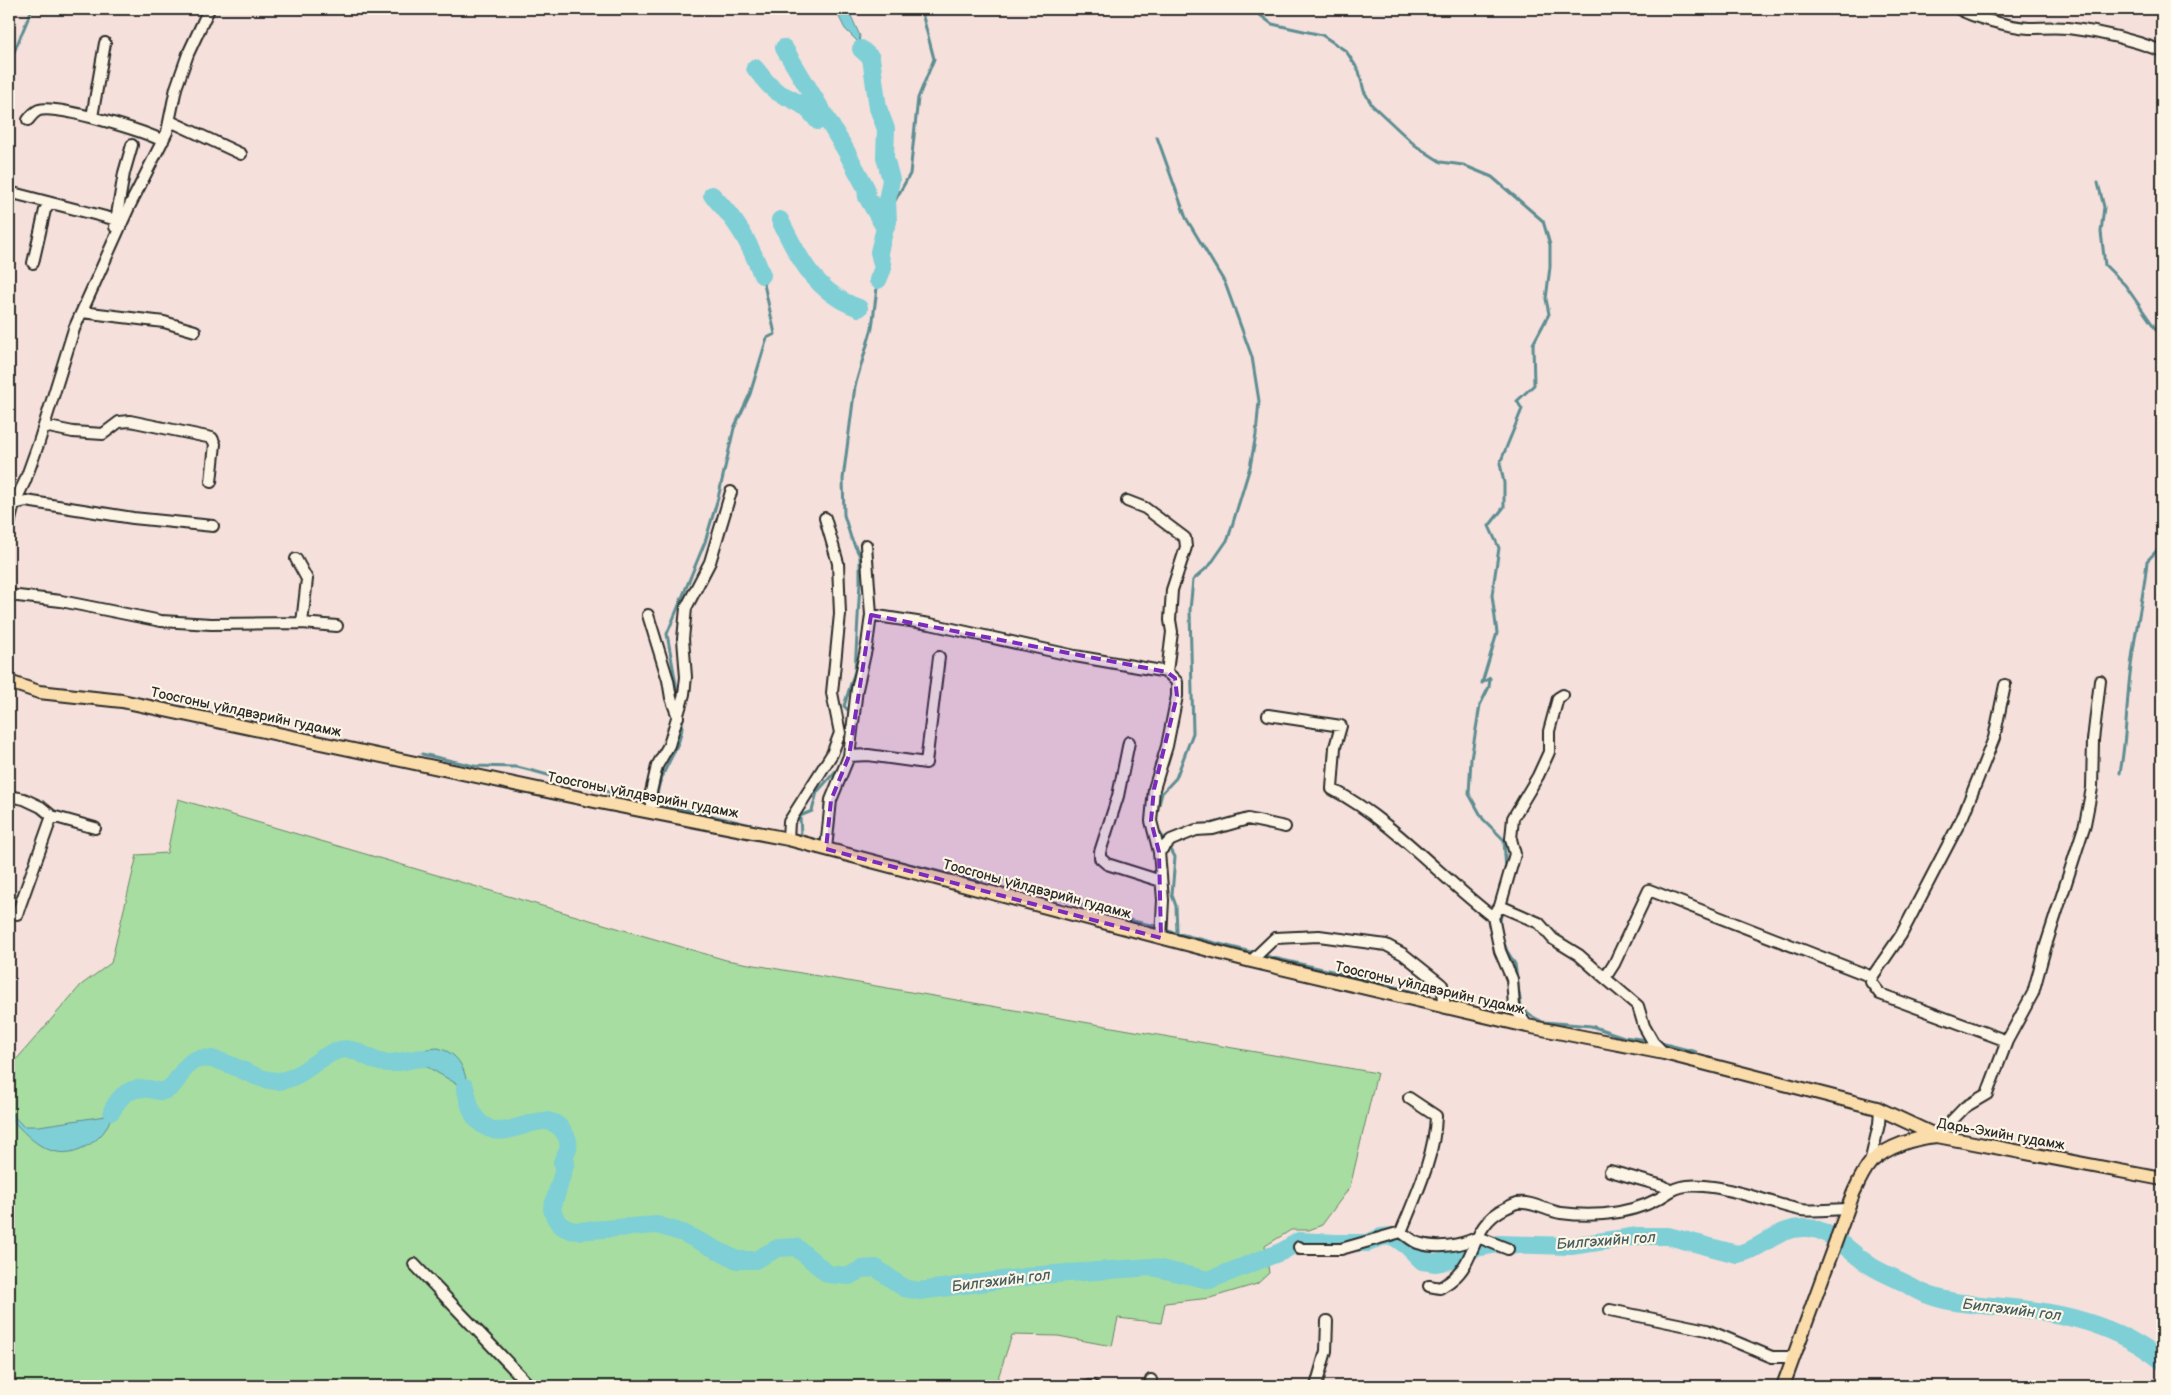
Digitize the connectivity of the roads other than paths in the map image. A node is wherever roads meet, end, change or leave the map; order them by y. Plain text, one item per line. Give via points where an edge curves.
1 (209, 9) edge
2 (1959, 9) edge
3 (106, 44) dead end
4 (2162, 51) edge
5 (92, 117) junction
6 (28, 120) dead end
7 (170, 121) junction
8 (163, 141) junction
9 (132, 145) dead end
10 (241, 154) dead end
11 (9, 192) edge
12 (51, 203) junction
13 (117, 220) junction
14 (109, 255) junction
15 (34, 263) dead end
16 (82, 312) junction
17 (195, 331) dead end
18 (44, 426) junction
19 (211, 482) dead end
20 (731, 492) dead end
21 (1127, 501) dead end
22 (14, 504) junction
23 (825, 518) dead end
24 (9, 524) edge
25 (214, 526) dead end
26 (866, 545) dead end
27 (296, 559) dead end
28 (9, 595) edge
29 (648, 615) dead end
30 (871, 615) junction
31 (302, 623) junction
32 (337, 626) dead end
33 (939, 657) dead end
34 (1167, 672) junction
35 (2100, 681) dead end
36 (9, 682) edge
37 (2004, 684) dead end
38 (1563, 695) dead end
39 (1268, 715) dead end
40 (678, 717) junction
41 (1129, 742) dead end
42 (849, 756) junction
43 (9, 796) edge
44 (651, 812) junction
45 (52, 816) junction
46 (1285, 827) dead end
47 (95, 828) dead end
48 (788, 839) junction
49 (826, 849) junction
50 (1159, 852) junction
51 (1161, 881) junction
52 (1500, 906) junction
53 (17, 914) dead end
54 (1493, 917) junction
55 (1161, 938) junction
56 (1251, 961) junction
57 (1872, 977) junction
58 (1605, 978) junction
59 (1445, 1007) junction
60 (1527, 1026) junction
61 (2007, 1041) junction
62 (1664, 1053) junction
63 (1409, 1098) dead end
64 (1880, 1109) junction
65 (1937, 1136) junction
66 (1870, 1163) junction
67 (1610, 1171) dead end
68 (2162, 1179) edge
69 (1671, 1191) junction
70 (1847, 1209) junction
71 (1401, 1232) junction
72 (1476, 1241) junction
73 (1299, 1247) dead end
74 (1508, 1249) dead end
75 (414, 1264) dead end
76 (1429, 1286) dead end
77 (1610, 1310) dead end
78 (1326, 1321) dead end
79 (1793, 1358) junction
80 (530, 1386) edge
81 (1089, 1386) edge
82 (1093, 1386) edge
83 (1316, 1386) edge
84 (1783, 1386) edge

1 - 7 street via 176,88
2 - 4 street via 1969,16 2027,28 2106,33
3 - 5 street
5 - 6 street via 49,109 36,112
5 - 8 street
7 - 8 street
7 - 10 street
8 - 14 street
9 - 13 street
11 - 12 street
12 - 13 street
12 - 15 street via 45,210
13 - 14 street
14 - 16 street
16 - 17 street via 164,322
16 - 18 street
18 - 19 street via 103,434 119,422 130,421 212,438 215,444
18 - 22 street
20 - 40 street via 710,562 686,608 682,639 686,677
21 - 34 street via 1145,508 1186,538 1172,590 1172,632
22 - 24 street
22 - 25 street via 26,501 133,518
23 - 48 street via 838,563 840,614 832,694 840,732 832,754 790,822
26 - 30 street
27 - 31 street via 307,579
28 - 31 street via 161,622
29 - 40 street
30 - 34 street
30 - 42 street
31 - 32 street
33 - 42 street via 926,763 868,755
34 - 50 street via 1175,678 1178,686 1167,746 1154,789 1151,822
35 - 61 street via 2093,740 2092,788 2084,824 2033,993
36 - 44 main road, Тоосгоны үйлдвэрийн гудамж via 38,692 122,701
37 - 57 street via 1994,738 1963,816 1901,935
38 - 52 street via 1558,698 1549,731 1549,752 1513,818 1514,854
39 - 54 street via 1341,726 1332,789 1392,830
40 - 44 street via 669,745 657,766 651,792
41 - 51 street via 1100,858 1106,864
42 - 49 street via 831,800
43 - 45 street via 24,799
44 - 48 main road, Тоосгоны үйлдвэрийн гудамж
45 - 47 street
45 - 53 street
46 - 50 street via 1248,819 1196,830 1171,840
48 - 49 main road, Тоосгоны үйлдвэрийн гудамж
49 - 55 main road, Тоосгоны үйлдвэрийн гудамж
50 - 51 street
51 - 55 street
52 - 54 street
52 - 58 street via 1539,923 1553,938
54 - 60 street via 1500,951 1512,979 1514,1006
55 - 56 main road, Тоосгоны үйлдвэрийн гудамж
56 - 59 main road, Тоосгоны үйлдвэрийн гудамж
56 - 59 street via 1275,938 1320,936 1386,945 1403,954 1442,986
57 - 58 street via 1649,890
57 - 61 street via 1871,982 1880,994
58 - 62 street via 1638,1006 1644,1026
59 - 60 main road, Тоосгоны үйлдвэрийн гудамж
60 - 62 main road, Тоосгоны үйлдвэрийн гудамж
61 - 65 street via 1987,1094 1965,1106
62 - 64 main road, Тоосгоны үйлдвэрийн гудамж
63 - 71 street via 1436,1116 1436,1134
64 - 65 main road, Тоосгоны үйлдвэрийн гудамж
64 - 66 street
65 - 66 main road, Дарь-Эхийн гудамж via 1900,1144
65 - 68 main road, Дарь-Эхийн гудамж
66 - 70 main road, Дарь-Эхийн гудамж
67 - 69 street
69 - 70 street via 1678,1186 1700,1186 1803,1210
69 - 72 street via 1648,1204 1621,1213 1560,1213 1517,1203 1496,1213 1482,1227
70 - 79 main road, Дарь-Эхийн гудамж
71 - 72 street via 1416,1243 1429,1245
71 - 73 street via 1341,1249
72 - 74 street
72 - 76 street via 1453,1279 1440,1288
75 - 80 street
77 - 79 street via 1707,1330 1772,1357
78 - 83 street via 1326,1351
79 - 84 main road, Дарь-Эхийн гудамж
81 - 82 street

